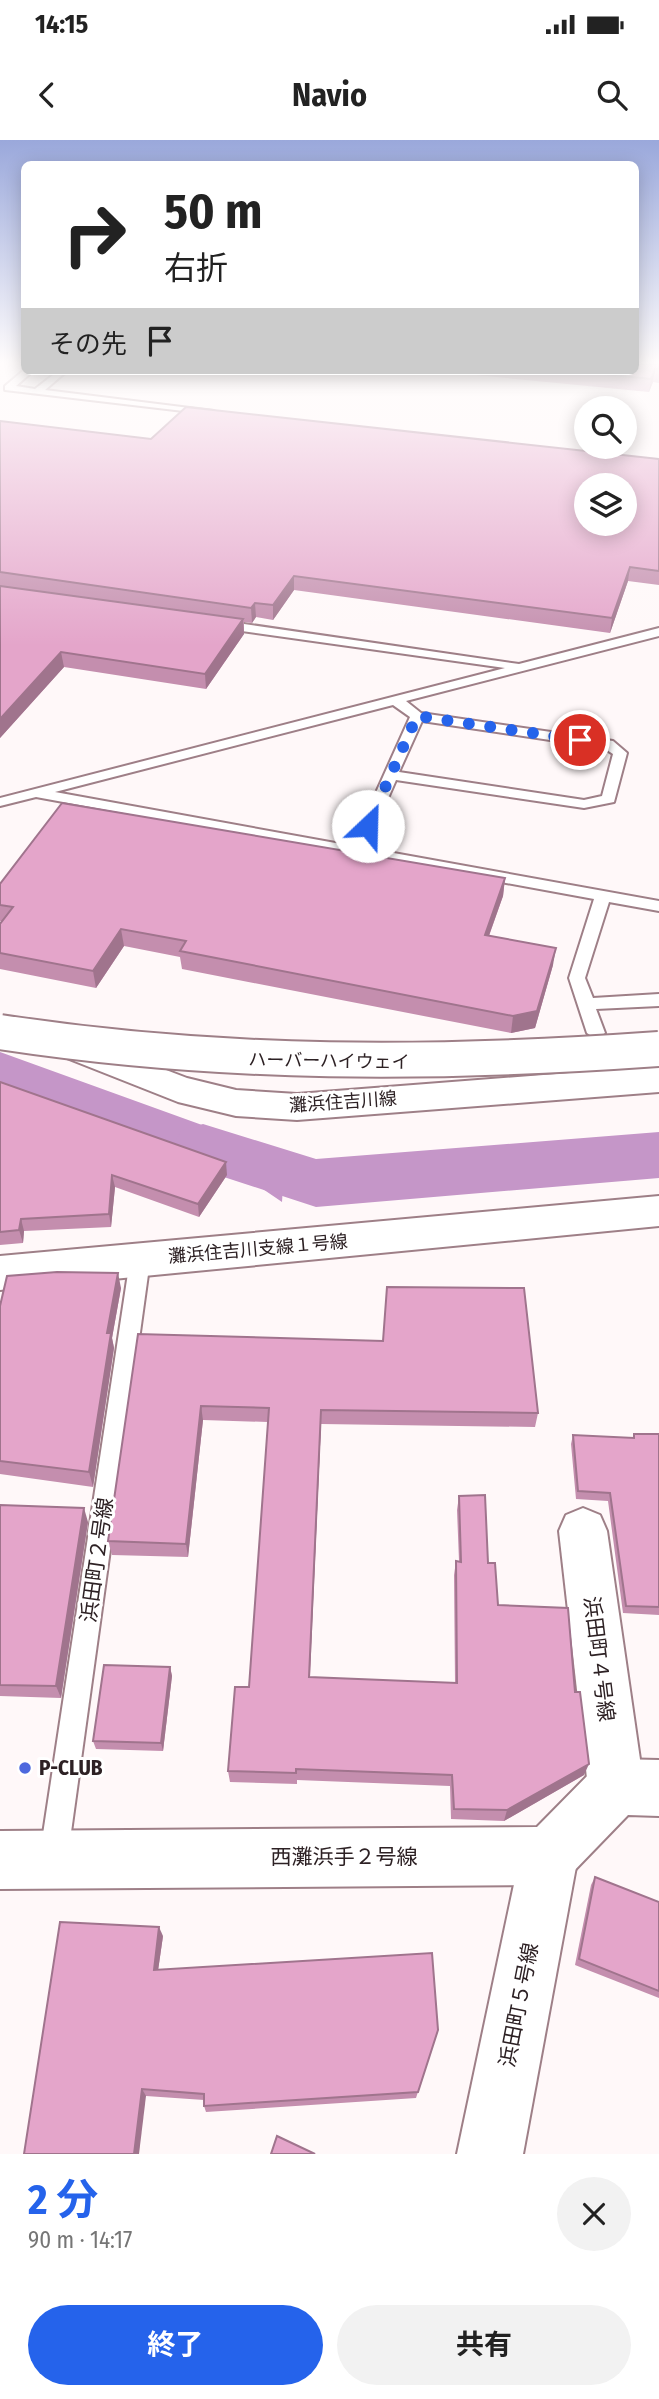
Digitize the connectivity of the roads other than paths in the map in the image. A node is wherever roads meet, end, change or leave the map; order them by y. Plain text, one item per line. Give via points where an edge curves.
1 (207, 622) edge
2 (659, 632) edge
3 (525, 667) junction
4 (395, 700) junction
5 (417, 716) junction
6 (390, 775) junction
7 (33, 793) junction
8 (0, 802) edge
9 (357, 851) junction
10 (603, 895) junction
11 (659, 906) edge
12 (659, 1000) edge
13 (588, 1004) junction
14 (0, 1017) edge
15 (0, 1032) edge
16 (596, 1033) dead end
17 (659, 1049) edge
18 (0, 1056) edge
19 (659, 1062) edge
20 (659, 1079) edge
21 (659, 1211) edge
22 (140, 1260) junction
23 (0, 1273) edge
24 (583, 1531) dead end
25 (637, 1787) edge
26 (549, 1856) junction
27 (27, 1860) edge
28 (490, 2154) edge

1 - 3 lane
2 - 3 lane
3 - 4 lane
4 - 5 lane
4 - 7 lane
5 - 6 lane
5 - 6 lane via 608,744 620,753 609,799 584,804
6 - 9 lane
7 - 8 lane
7 - 9 lane
9 - 10 lane
10 - 11 lane
10 - 13 lane via 577,978
12 - 13 lane
13 - 16 lane
14 - 20 street, 灘浜住吉川線 via 178,1089 236,1103 297,1107
15 - 17 street, ハーバーハイウェイ, bridge via 125,1051 314,1063 542,1058
18 - 19 street, ハーバーハイウェイ via 116,1069 273,1077 535,1072
21 - 22 street, 灘浜住吉川支線１号線
22 - 23 street, 灘浜住吉川支線１号線
22 - 27 lane, 浜田町２号線
24 - 25 street, 浜田町４号線
25 - 26 street
26 - 27 street, 西灘浜手２号線
26 - 28 street, 浜田町５号線

